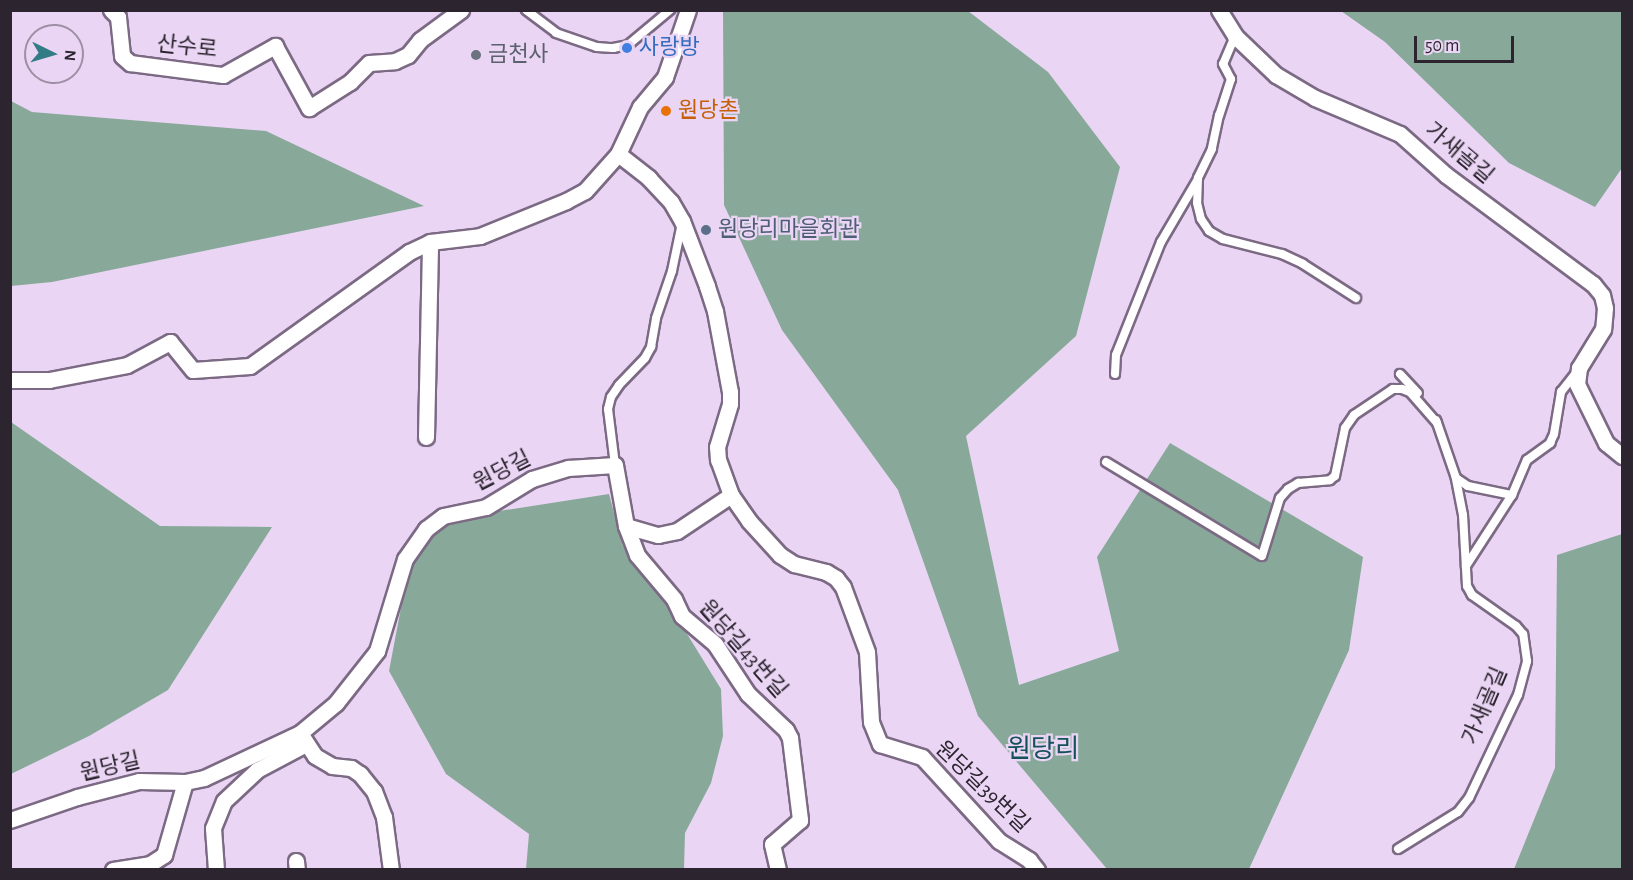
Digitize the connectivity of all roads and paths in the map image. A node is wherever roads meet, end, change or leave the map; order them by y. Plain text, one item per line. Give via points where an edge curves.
1 (111, 10) edge
2 (461, 10) edge
3 (526, 10) edge
4 (670, 10) edge
5 (688, 10) edge
6 (1219, 10) edge
7 (1235, 36) junction
8 (618, 154) junction
9 (1198, 178) junction
10 (682, 220) junction
11 (430, 242) junction
12 (1356, 298) dead end
13 (1579, 369) junction
14 (1115, 374) dead end
15 (1400, 374) dead end
16 (10, 380) edge
17 (1437, 423) junction
18 (426, 437) dead end
19 (1623, 456) edge
20 (1106, 462) dead end
21 (615, 465) junction
22 (1456, 478) junction
23 (731, 495) junction
24 (1512, 495) junction
25 (626, 526) junction
26 (1466, 566) junction
27 (303, 739) junction
28 (184, 782) junction
29 (10, 820) edge
30 (1398, 849) dead end
31 (113, 870) edge
32 (216, 870) edge
33 (391, 870) edge
34 (778, 870) edge
35 (1037, 870) edge

1 - 2 street, 산수로 via 118,17 122,56 130,63 223,75 275,46 309,108 350,82 369,63 395,61 408,55 420,40
3 - 4 lane via 556,33 613,48 628,45
5 - 8 street via 665,77 640,107
6 - 7 street, 가새골길
7 - 9 lane via 1223,64 1231,79 1212,149
7 - 13 street, 가새골길 via 1276,75 1316,98 1400,134 1446,175 1593,284 1602,295 1605,308 1603,329
8 - 10 street via 660,188
8 - 11 street via 585,191 566,201 480,236
9 - 12 lane via 1197,203 1209,231 1223,239 1282,254
9 - 14 lane via 1161,242 1116,355
10 - 21 lane via 651,347 619,385 608,409
10 - 23 street via 716,311 728,376 730,404 718,454
11 - 16 street via 409,252 250,366 193,370 170,342 128,365 49,380
11 - 18 street
13 - 19 street via 1577,384 1587,407 1606,442
13 - 24 lane, 가새골길 via 1561,392 1550,443 1527,460
15 - 17 lane via 1430,406
17 - 20 lane via 1410,392 1402,389 1393,389 1354,416 1345,428 1335,476 1330,480 1298,483 1288,489 1280,498 1262,556
17 - 22 lane, 가새골길
21 - 25 street
21 - 27 street, 원당길 via 549,472 486,507 434,521 405,559 377,651
22 - 24 lane via 1468,486
22 - 26 lane, 가새골길
23 - 25 street via 677,531 658,535
23 - 35 street, 원당길39번길 via 780,555 794,564 826,572 843,587 867,652 871,722 880,744 922,757 992,834
24 - 26 lane, 가새골길
25 - 34 street, 원당길43번길 via 637,555 674,599 682,616 715,644 748,694 790,738 800,819 772,844
26 - 30 lane, 가새골길 via 1467,586 1472,595 1522,634 1527,654 1523,677 1469,798 1458,812
27 - 28 street, 원당길
27 - 32 street via 257,770 224,801 213,828
27 - 33 street via 323,762 351,768 374,791 384,817
28 - 29 street, 원당길 via 139,781
28 - 31 street via 164,855 150,864

